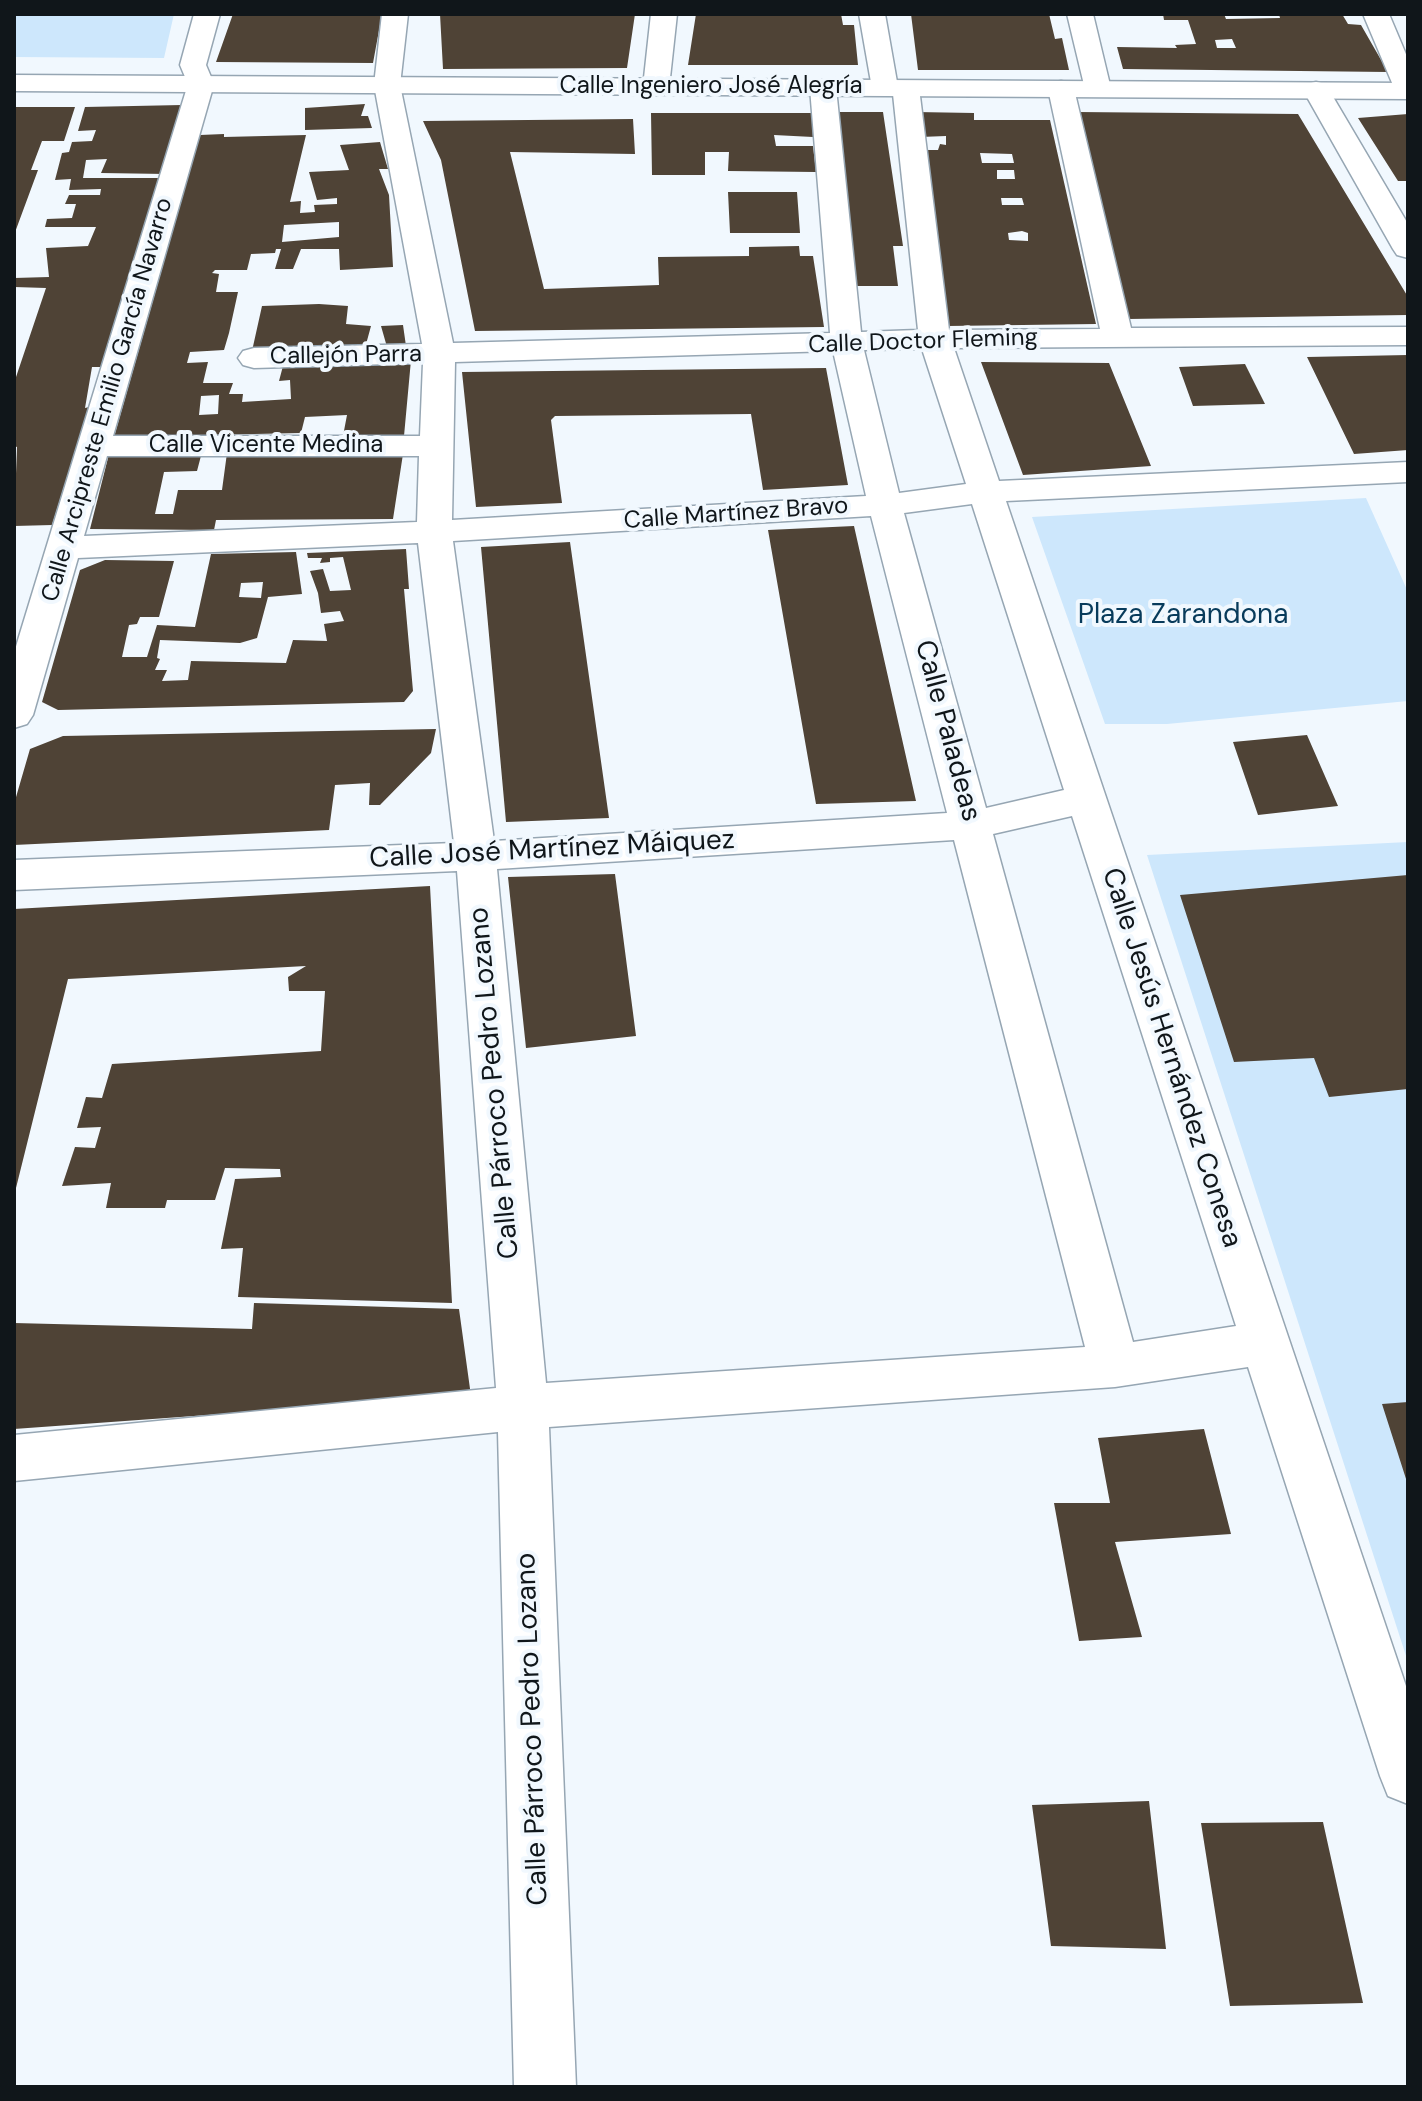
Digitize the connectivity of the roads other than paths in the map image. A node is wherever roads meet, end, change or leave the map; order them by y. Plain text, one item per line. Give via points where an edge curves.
1 (207, 14) edge
2 (395, 14) edge
3 (664, 14) edge
4 (872, 14) edge
5 (1080, 14) edge
6 (1376, 14) edge
7 (14, 83) edge
8 (201, 84) junction
9 (387, 85) junction
10 (656, 87) junction
11 (823, 88) junction
12 (895, 88) junction
13 (1061, 89) junction
14 (1098, 89) junction
15 (1316, 90) junction
16 (1408, 90) edge
17 (1408, 249) edge
18 (1408, 336) edge
19 (1118, 338) junction
20 (935, 339) junction
21 (847, 344) junction
22 (439, 353) junction
23 (254, 358) dead end
24 (94, 446) junction
25 (437, 446) junction
26 (1408, 472) edge
27 (985, 492) junction
28 (885, 505) junction
29 (434, 532) junction
30 (64, 548) junction
31 (14, 715) edge
32 (1086, 799) junction
33 (973, 825) junction
34 (476, 856) junction
35 (14, 875) edge
36 (1265, 1343) junction
37 (1115, 1366) junction
38 (523, 1407) junction
39 (14, 1458) edge
40 (1408, 1776) edge
41 (545, 2087) edge

1 - 8 street via 193,65
2 - 9 street, Calle Párroco Pedro Lozano
3 - 10 street
4 - 12 street, Calle Jesús Hernández Conesa
5 - 14 street
6 - 16 street
7 - 8 street, Calle Ingeniero José Alegría
8 - 9 street, Calle Ingeniero José Alegría
8 - 24 street, Calle Arcipreste Emilio García Navarro
9 - 10 street, Calle Ingeniero José Alegría
9 - 22 street, Calle Párroco Pedro Lozano
10 - 11 street, Calle Ingeniero José Alegría
11 - 12 street, Calle Ingeniero José Alegría
11 - 21 street, Calle Paladeas
12 - 13 street, Calle Ingeniero José Alegría
12 - 20 street, Calle Jesús Hernández Conesa
13 - 14 street, Calle Ingeniero José Alegría
13 - 19 street
14 - 15 street, Calle Ingeniero José Alegría
15 - 16 street, Calle Ingeniero José Alegría
15 - 17 street
18 - 19 street, Calle Doctor Fleming
19 - 20 street, Calle Doctor Fleming
20 - 21 street, Calle Doctor Fleming
20 - 27 street, Calle Jesús Hernández Conesa
21 - 22 street, Calle Doctor Fleming
21 - 28 street, Calle Paladeas
22 - 23 street, Callejón Parra
22 - 25 street, Calle Párroco Pedro Lozano
24 - 25 street, Calle Vicente Medina
24 - 30 street, Calle Arcipreste Emilio García Navarro
25 - 29 street, Calle Párroco Pedro Lozano
26 - 27 street, Calle Martínez Bravo
27 - 28 street, Calle Martínez Bravo
27 - 32 street, Calle Jesús Hernández Conesa
28 - 29 street, Calle Martínez Bravo
28 - 33 street, Calle Paladeas
29 - 30 street, Calle Martínez Bravo
29 - 34 street, Calle Párroco Pedro Lozano
30 - 31 street, Calle Arcipreste Emilio García Navarro
32 - 33 street, Calle José Martínez Máiquez
32 - 36 street, Calle Jesús Hernández Conesa
33 - 34 street, Calle José Martínez Máiquez
33 - 37 street, Calle Paladeas
34 - 35 street, Calle José Martínez Máiquez
34 - 38 street, Calle Párroco Pedro Lozano
36 - 37 street
36 - 40 street, Calle Jesús Hernández Conesa
37 - 38 street
38 - 39 street
38 - 41 street, Calle Párroco Pedro Lozano

